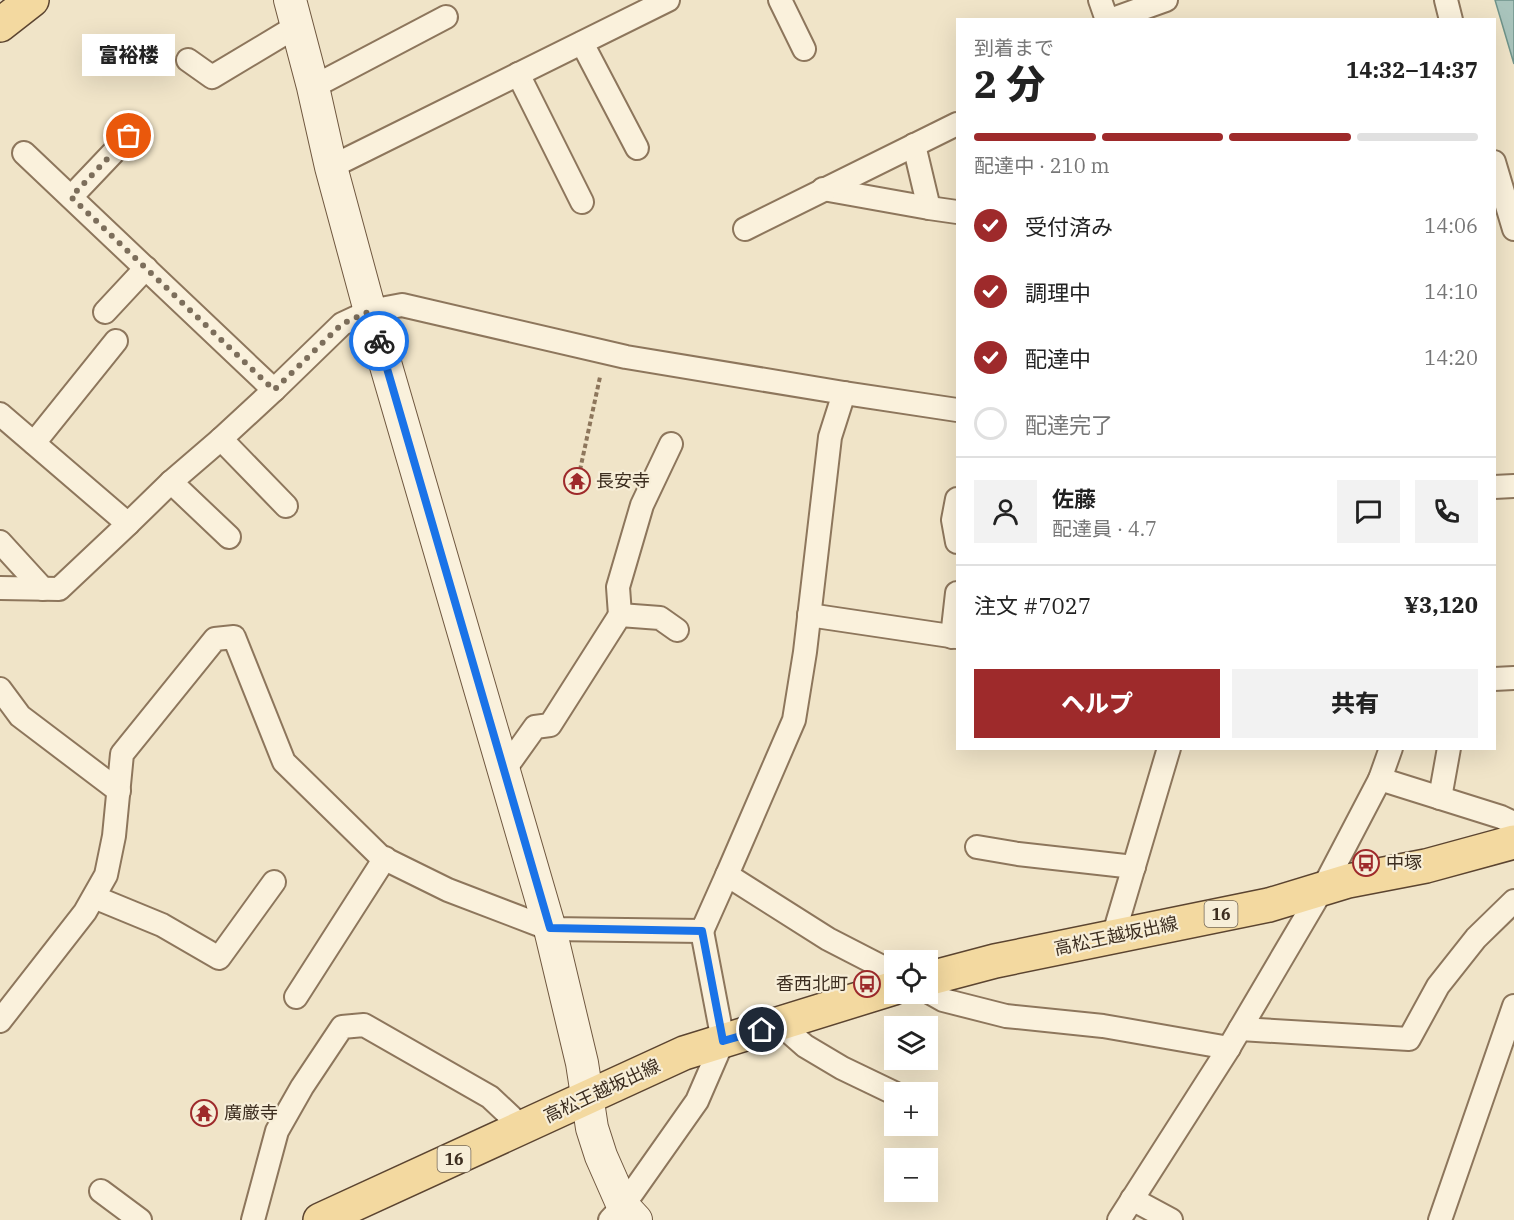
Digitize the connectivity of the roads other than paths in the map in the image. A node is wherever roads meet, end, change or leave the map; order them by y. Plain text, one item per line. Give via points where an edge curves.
1 (32, 0) edge
2 (668, 0) edge
3 (780, 0) edge
4 (1100, 0) edge
5 (1166, 0) edge
6 (1446, 0) edge
7 (293, 13) edge
8 (446, 16) dead end
9 (1107, 18) edge
10 (1114, 18) edge
11 (1450, 18) edge
12 (0, 25) edge
13 (582, 44) junction
14 (804, 50) dead end
15 (188, 60) dead end
16 (518, 74) junction
17 (313, 87) junction
18 (956, 124) edge
19 (129, 136) dead end
20 (914, 145) junction
21 (637, 148) dead end
22 (24, 153) dead end
23 (331, 167) junction
24 (1496, 169) edge
25 (823, 189) junction
26 (71, 197) junction
27 (582, 202) dead end
28 (929, 208) junction
29 (956, 212) edge
30 (745, 229) dead end
31 (1514, 229) edge
32 (146, 268) junction
33 (370, 311) junction
34 (105, 312) dead end
35 (116, 341) dead end
36 (274, 390) junction
37 (843, 393) junction
38 (956, 410) edge
39 (0, 414) edge
40 (221, 439) junction
41 (34, 443) junction
42 (671, 444) dead end
43 (171, 482) junction
44 (1514, 486) edge
45 (1496, 488) edge
46 (286, 506) dead end
47 (956, 506) edge
48 (128, 524) junction
49 (956, 535) edge
50 (229, 537) dead end
51 (0, 542) edge
52 (0, 588) edge
53 (43, 589) junction
54 (956, 608) edge
55 (620, 615) junction
56 (809, 615) junction
57 (677, 630) dead end
58 (954, 637) edge
59 (1514, 678) edge
60 (1496, 679) edge
61 (0, 689) edge
62 (1168, 750) edge
63 (1390, 750) edge
64 (1449, 750) edge
65 (505, 769) junction
66 (1380, 779) junction
67 (119, 791) junction
68 (1440, 798) junction
69 (1514, 823) edge
70 (1514, 842) edge
71 (977, 847) dead end
72 (385, 858) junction
73 (1134, 867) junction
74 (728, 875) junction
75 (274, 882) dead end
76 (1323, 888) junction
77 (94, 897) junction
78 (1514, 901) edge
79 (550, 928) junction
80 (702, 931) junction
81 (1113, 937) junction
82 (884, 968) edge
83 (938, 976) edge
84 (884, 991) edge
85 (296, 997) dead end
86 (938, 997) edge
87 (1514, 1006) edge
88 (0, 1021) edge
89 (780, 1024) junction
90 (1234, 1038) junction
91 (723, 1041) junction
92 (1507, 1047) edge
93 (884, 1088) edge
94 (588, 1098) junction
95 (523, 1128) junction
96 (101, 1191) dead end
97 (1132, 1199) junction
98 (623, 1215) edge
99 (140, 1220) edge
100 (253, 1220) edge
101 (320, 1220) edge
102 (1119, 1220) edge
103 (1171, 1220) edge
104 (1440, 1220) edge

1 - 12 main road
2 - 13 street
3 - 14 street
4 - 9 street
5 - 10 street
6 - 11 street
7 - 15 street via 212,76
7 - 17 street
8 - 17 street
13 - 16 street
13 - 21 street
16 - 23 street
16 - 27 street
17 - 23 street
18 - 20 street
19 - 26 street
20 - 25 street
20 - 28 street
22 - 26 street
23 - 33 street
24 - 31 street
25 - 28 street
25 - 30 street
26 - 32 street
28 - 29 street
32 - 34 street
32 - 36 street
33 - 36 street via 342,324
33 - 37 street via 402,305 626,357
33 - 65 street
35 - 41 street
36 - 40 street
37 - 38 street
37 - 56 street via 830,438
39 - 41 street
40 - 43 street
40 - 46 street
41 - 48 street
42 - 55 street via 642,505 618,587
43 - 48 street
43 - 50 street
44 - 45 street
47 - 49 street
48 - 53 street via 59,589
51 - 53 street
52 - 53 street
54 - 58 street
55 - 57 street via 660,618
55 - 65 street via 550,725 535,727
56 - 58 street
56 - 74 street via 794,720
59 - 60 street
61 - 67 street via 20,716
62 - 73 street
63 - 66 street
64 - 68 street
65 - 79 street
66 - 68 street
66 - 76 street
67 - 72 street via 122,754 215,639 234,637 284,762
67 - 77 street via 106,875
68 - 69 street
70 - 76 main road, 高松王越坂出線 / 16
71 - 73 street
72 - 79 street via 447,890
72 - 85 street
73 - 81 street
74 - 80 street
74 - 82 street via 828,939
75 - 77 street via 219,958 162,925
76 - 81 main road, 高松王越坂出線 / 16 via 1269,905
76 - 90 street
77 - 88 street
78 - 90 street via 1476,938 1438,986 1409,1039
79 - 80 street
79 - 94 street
80 - 91 street
81 - 83 main road, 高松王越坂出線 / 16
84 - 89 main road, 高松王越坂出線 / 16
86 - 90 street via 1006,1016
87 - 92 street
89 - 91 main road, 高松王越坂出線 / 16
89 - 93 street via 805,1046
90 - 97 street
91 - 94 main road, 高松王越坂出線 / 16 via 684,1053
91 - 98 street via 697,1101
92 - 104 street
94 - 95 main road, 高松王越坂出線 / 16
94 - 98 street via 592,1128
95 - 100 street via 490,1097 364,1025 342,1027 277,1131
95 - 101 main road, 高松王越坂出線 / 16
96 - 99 street
97 - 102 street
97 - 103 street

